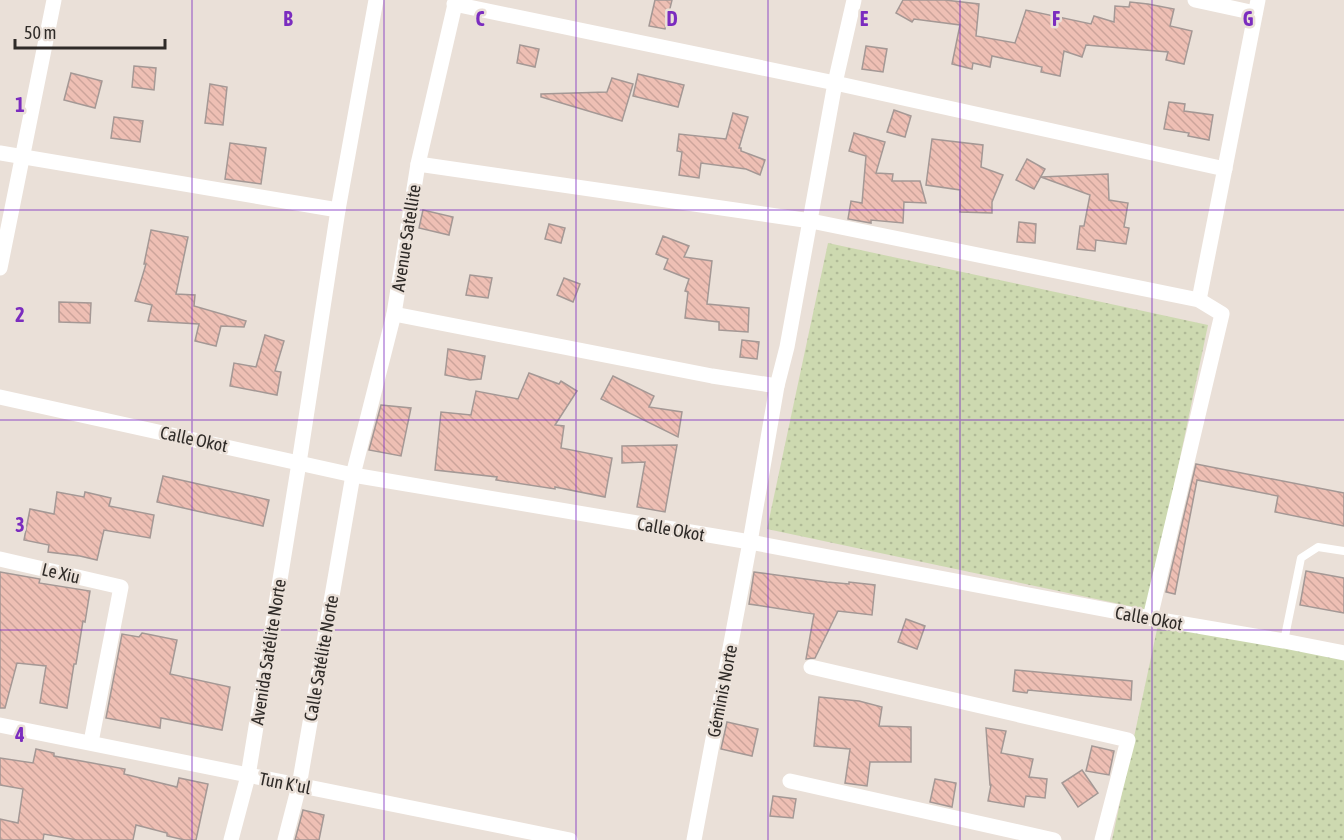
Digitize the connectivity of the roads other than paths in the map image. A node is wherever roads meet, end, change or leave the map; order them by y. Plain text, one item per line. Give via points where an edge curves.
1 (54, 0) edge
2 (376, 0) edge
3 (854, 0) edge
4 (1195, 0) edge
5 (455, 2) edge
6 (1257, 7) edge
7 (835, 82) junction
8 (0, 153) edge
9 (23, 157) junction
10 (418, 164) junction
11 (1225, 169) junction
12 (338, 210) junction
13 (811, 221) junction
14 (0, 268) edge
15 (1199, 300) junction
16 (394, 314) junction
17 (777, 386) junction
18 (0, 397) edge
19 (299, 463) junction
20 (353, 475) junction
21 (750, 542) junction
22 (1344, 551) edge
23 (0, 559) edge
24 (1150, 618) junction
25 (1284, 641) junction
26 (1344, 653) edge
27 (811, 667) dead end
28 (0, 725) edge
29 (91, 742) junction
30 (248, 776) junction
31 (790, 781) dead end
32 (299, 786) junction
33 (231, 840) edge
34 (285, 840) edge
35 (570, 840) edge
36 (694, 840) edge
37 (1054, 840) edge
38 (1102, 840) edge

1 - 9 street
2 - 12 street, Avenida Satélite Norte
3 - 7 street, Géminis Norte
4 - 6 street
5 - 7 street
5 - 10 street, Avenue Satellite
6 - 11 street
7 - 11 street
7 - 13 street, Géminis Norte
8 - 9 street
9 - 12 street
9 - 14 street
10 - 13 street
10 - 16 street, Avenue Satellite
11 - 15 street
12 - 19 street, Avenida Satélite Norte
13 - 15 street
13 - 17 street, Géminis Norte
15 - 24 street via 1222,314
16 - 17 street
16 - 20 street, Avenue Satellite
17 - 21 street, Géminis Norte
18 - 19 street, Calle Okot
19 - 20 street, Calle Okot
19 - 30 street, Avenida Satélite Norte
20 - 21 street, Calle Okot
20 - 32 street, Calle Satélite Norte
21 - 24 street, Calle Okot
21 - 36 street, Géminis Norte
22 - 25 lane via 1318,547 1301,558
23 - 29 street, Le Xiu via 121,587
24 - 25 street, Calle Okot
25 - 26 street, Calle Okot
27 - 38 street via 1128,740
28 - 29 street, Tun K'ul
29 - 30 street, Tun K'ul
30 - 32 street, Tun K'ul
30 - 33 street, Avenida Satélite Norte
31 - 37 street
32 - 34 street, Calle Satélite Norte
32 - 35 street, Tun K'ul

